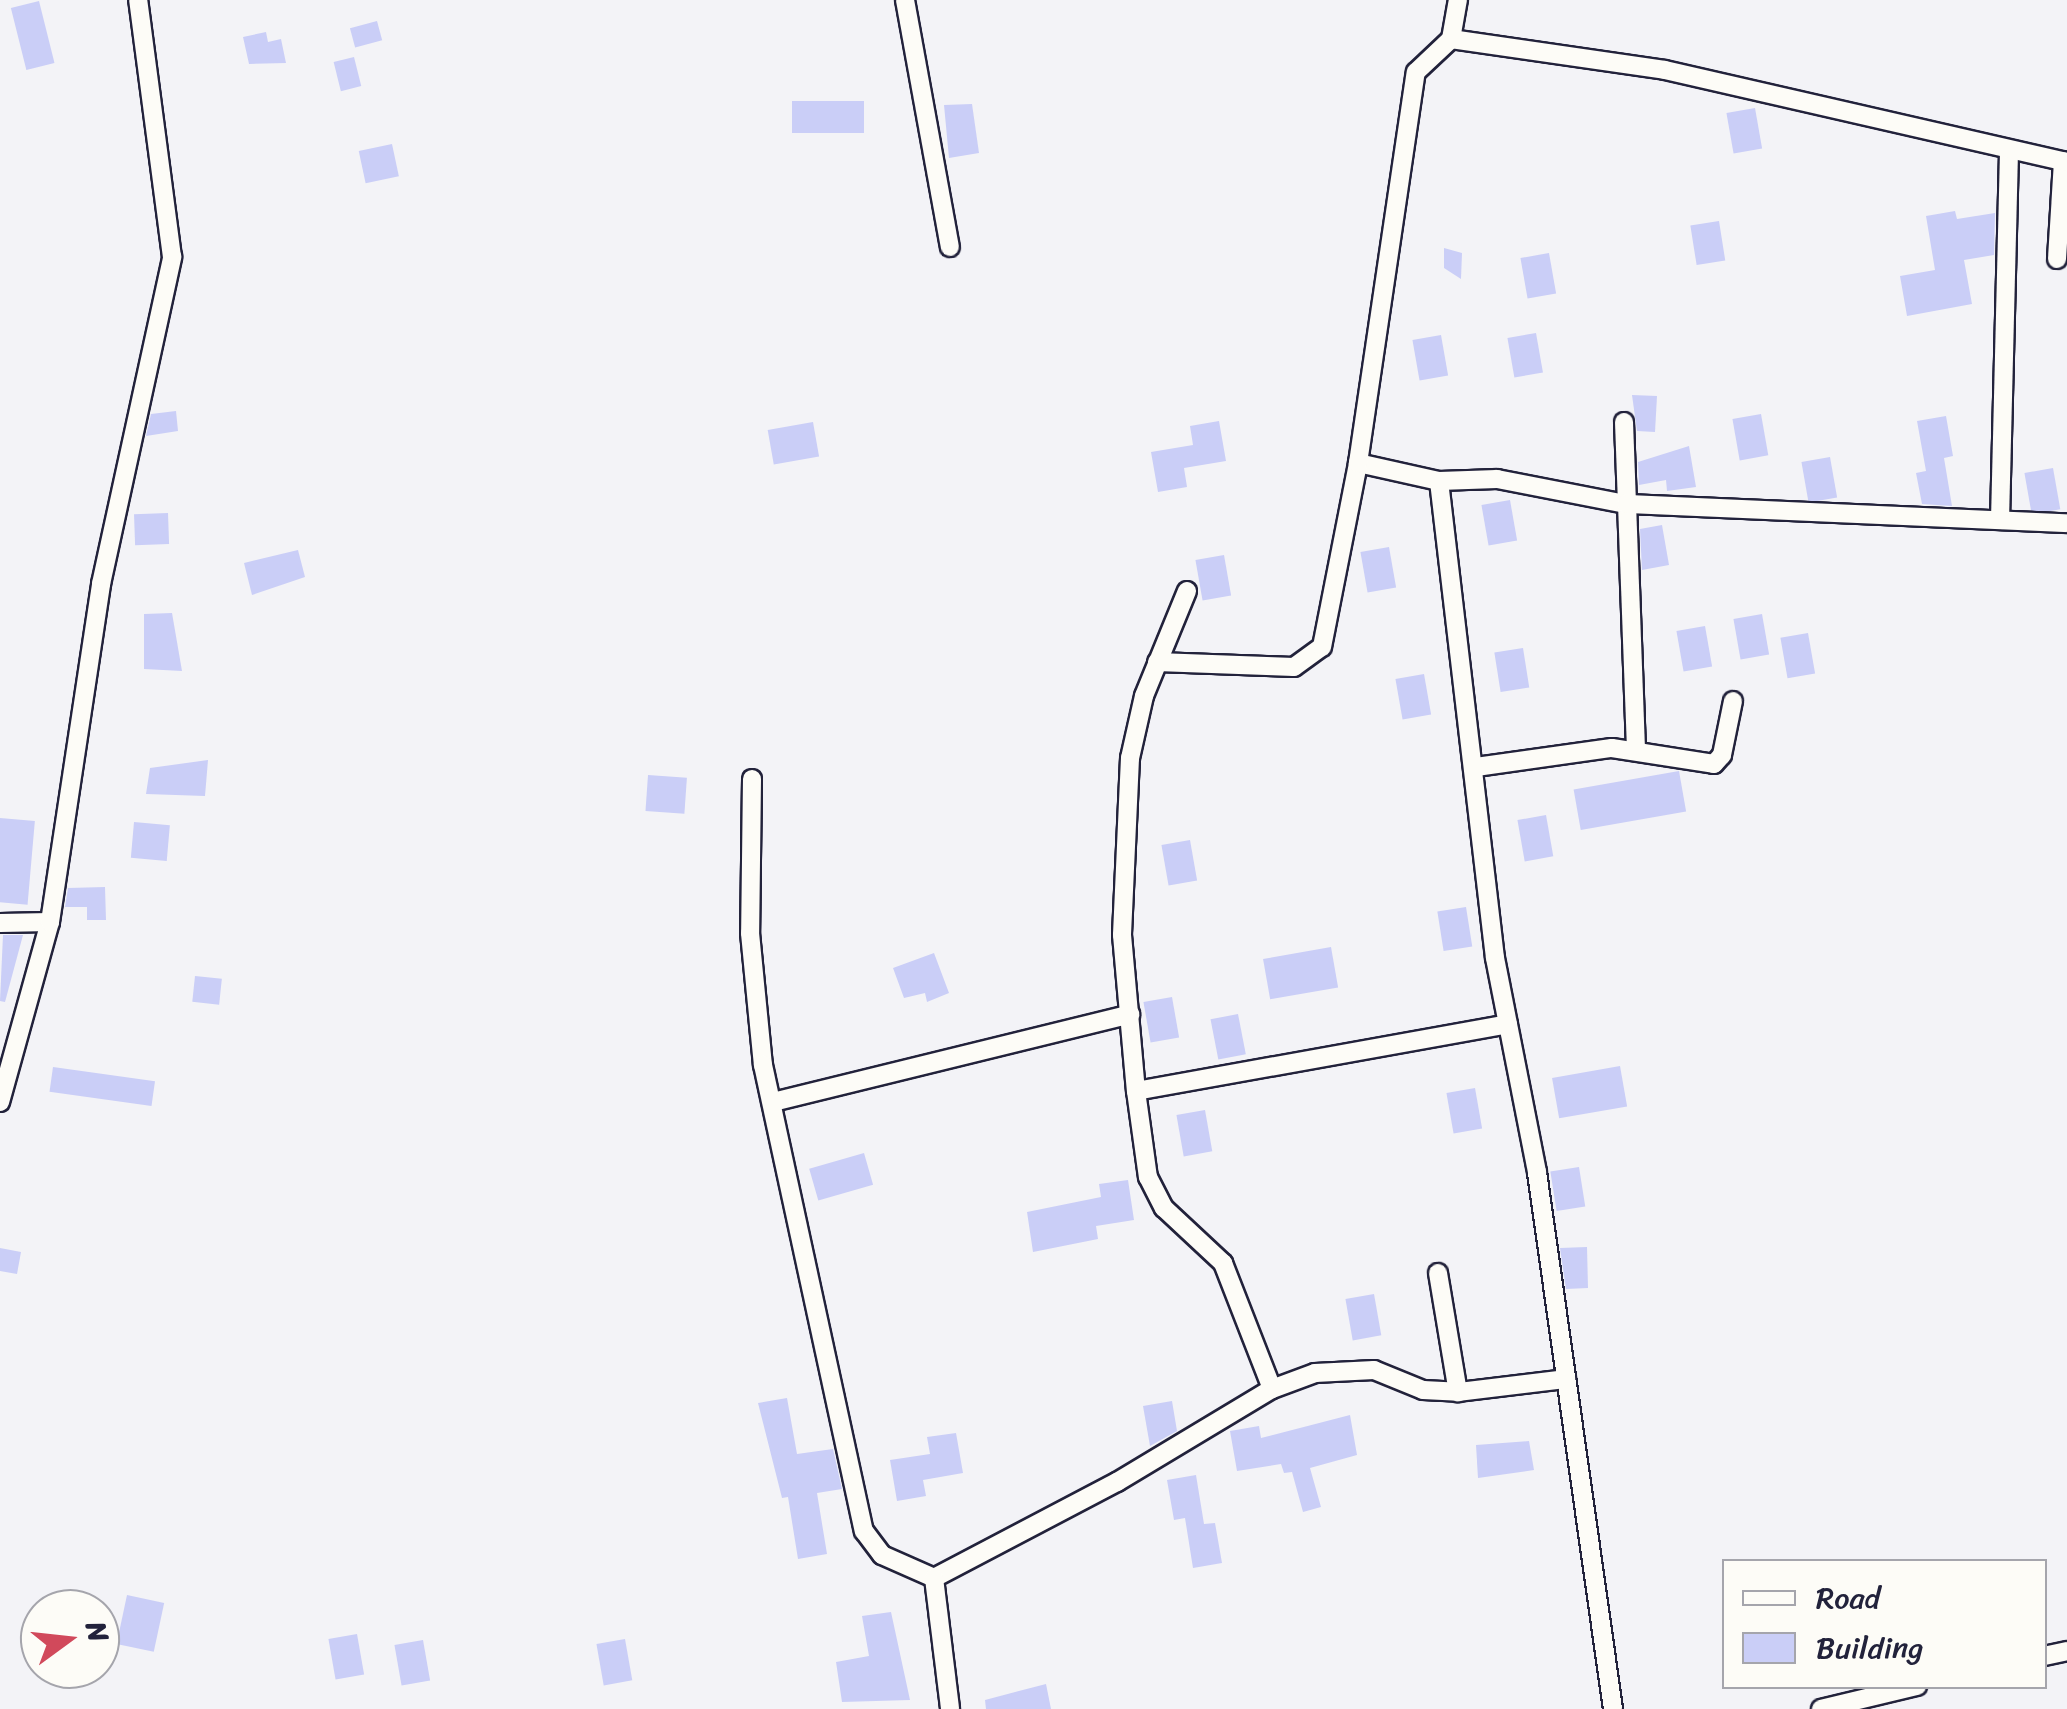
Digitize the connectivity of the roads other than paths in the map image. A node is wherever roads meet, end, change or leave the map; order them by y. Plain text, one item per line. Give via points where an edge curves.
1 (138, 0) edge
2 (905, 0) edge
3 (1458, 0) edge
4 (1451, 39) junction
5 (2009, 153) junction
6 (2065, 161) edge
7 (950, 247) dead end
8 (2057, 260) dead end
9 (1624, 422) dead end
10 (1358, 462) junction
11 (1439, 482) junction
12 (1626, 504) junction
13 (2000, 520) junction
14 (2067, 523) edge
15 (1187, 591) dead end
16 (1158, 662) junction
17 (1733, 702) dead end
18 (1636, 748) junction
19 (1476, 768) junction
20 (752, 779) dead end
21 (50, 922) junction
22 (0, 923) edge
23 (1130, 1014) junction
24 (1508, 1024) junction
25 (1136, 1091) junction
26 (0, 1102) edge
27 (773, 1102) junction
28 (1438, 1273) dead end
29 (1566, 1378) junction
30 (1272, 1389) junction
31 (1458, 1392) junction
32 (934, 1578) junction
33 (1904, 1689) edge
34 (950, 1709) edge
35 (1614, 1709) edge
36 (1821, 1709) edge

1 - 21 street via 172,256 101,584
2 - 7 street
3 - 4 street
4 - 5 street via 1665,70
4 - 10 street via 1416,72
5 - 6 street
5 - 13 street
6 - 8 street
9 - 12 street
10 - 11 street
10 - 16 street via 1316,657 1283,668
11 - 12 street via 1497,479
11 - 19 street
12 - 13 street
12 - 18 street
13 - 14 street
15 - 16 street
16 - 23 street via 1130,758 1124,836
17 - 18 street via 1722,756 1714,764
18 - 19 street
19 - 24 street
20 - 27 street via 753,972
21 - 22 street
21 - 26 street
23 - 25 street
23 - 27 street
24 - 25 street
24 - 29 street
25 - 30 street via 1148,1177 1164,1208 1223,1264
27 - 32 street via 864,1531 882,1554
28 - 31 street
29 - 31 street
29 - 35 street
30 - 31 street via 1315,1373 1357,1368 1423,1390
30 - 32 street via 1117,1482
32 - 34 street
33 - 36 street

